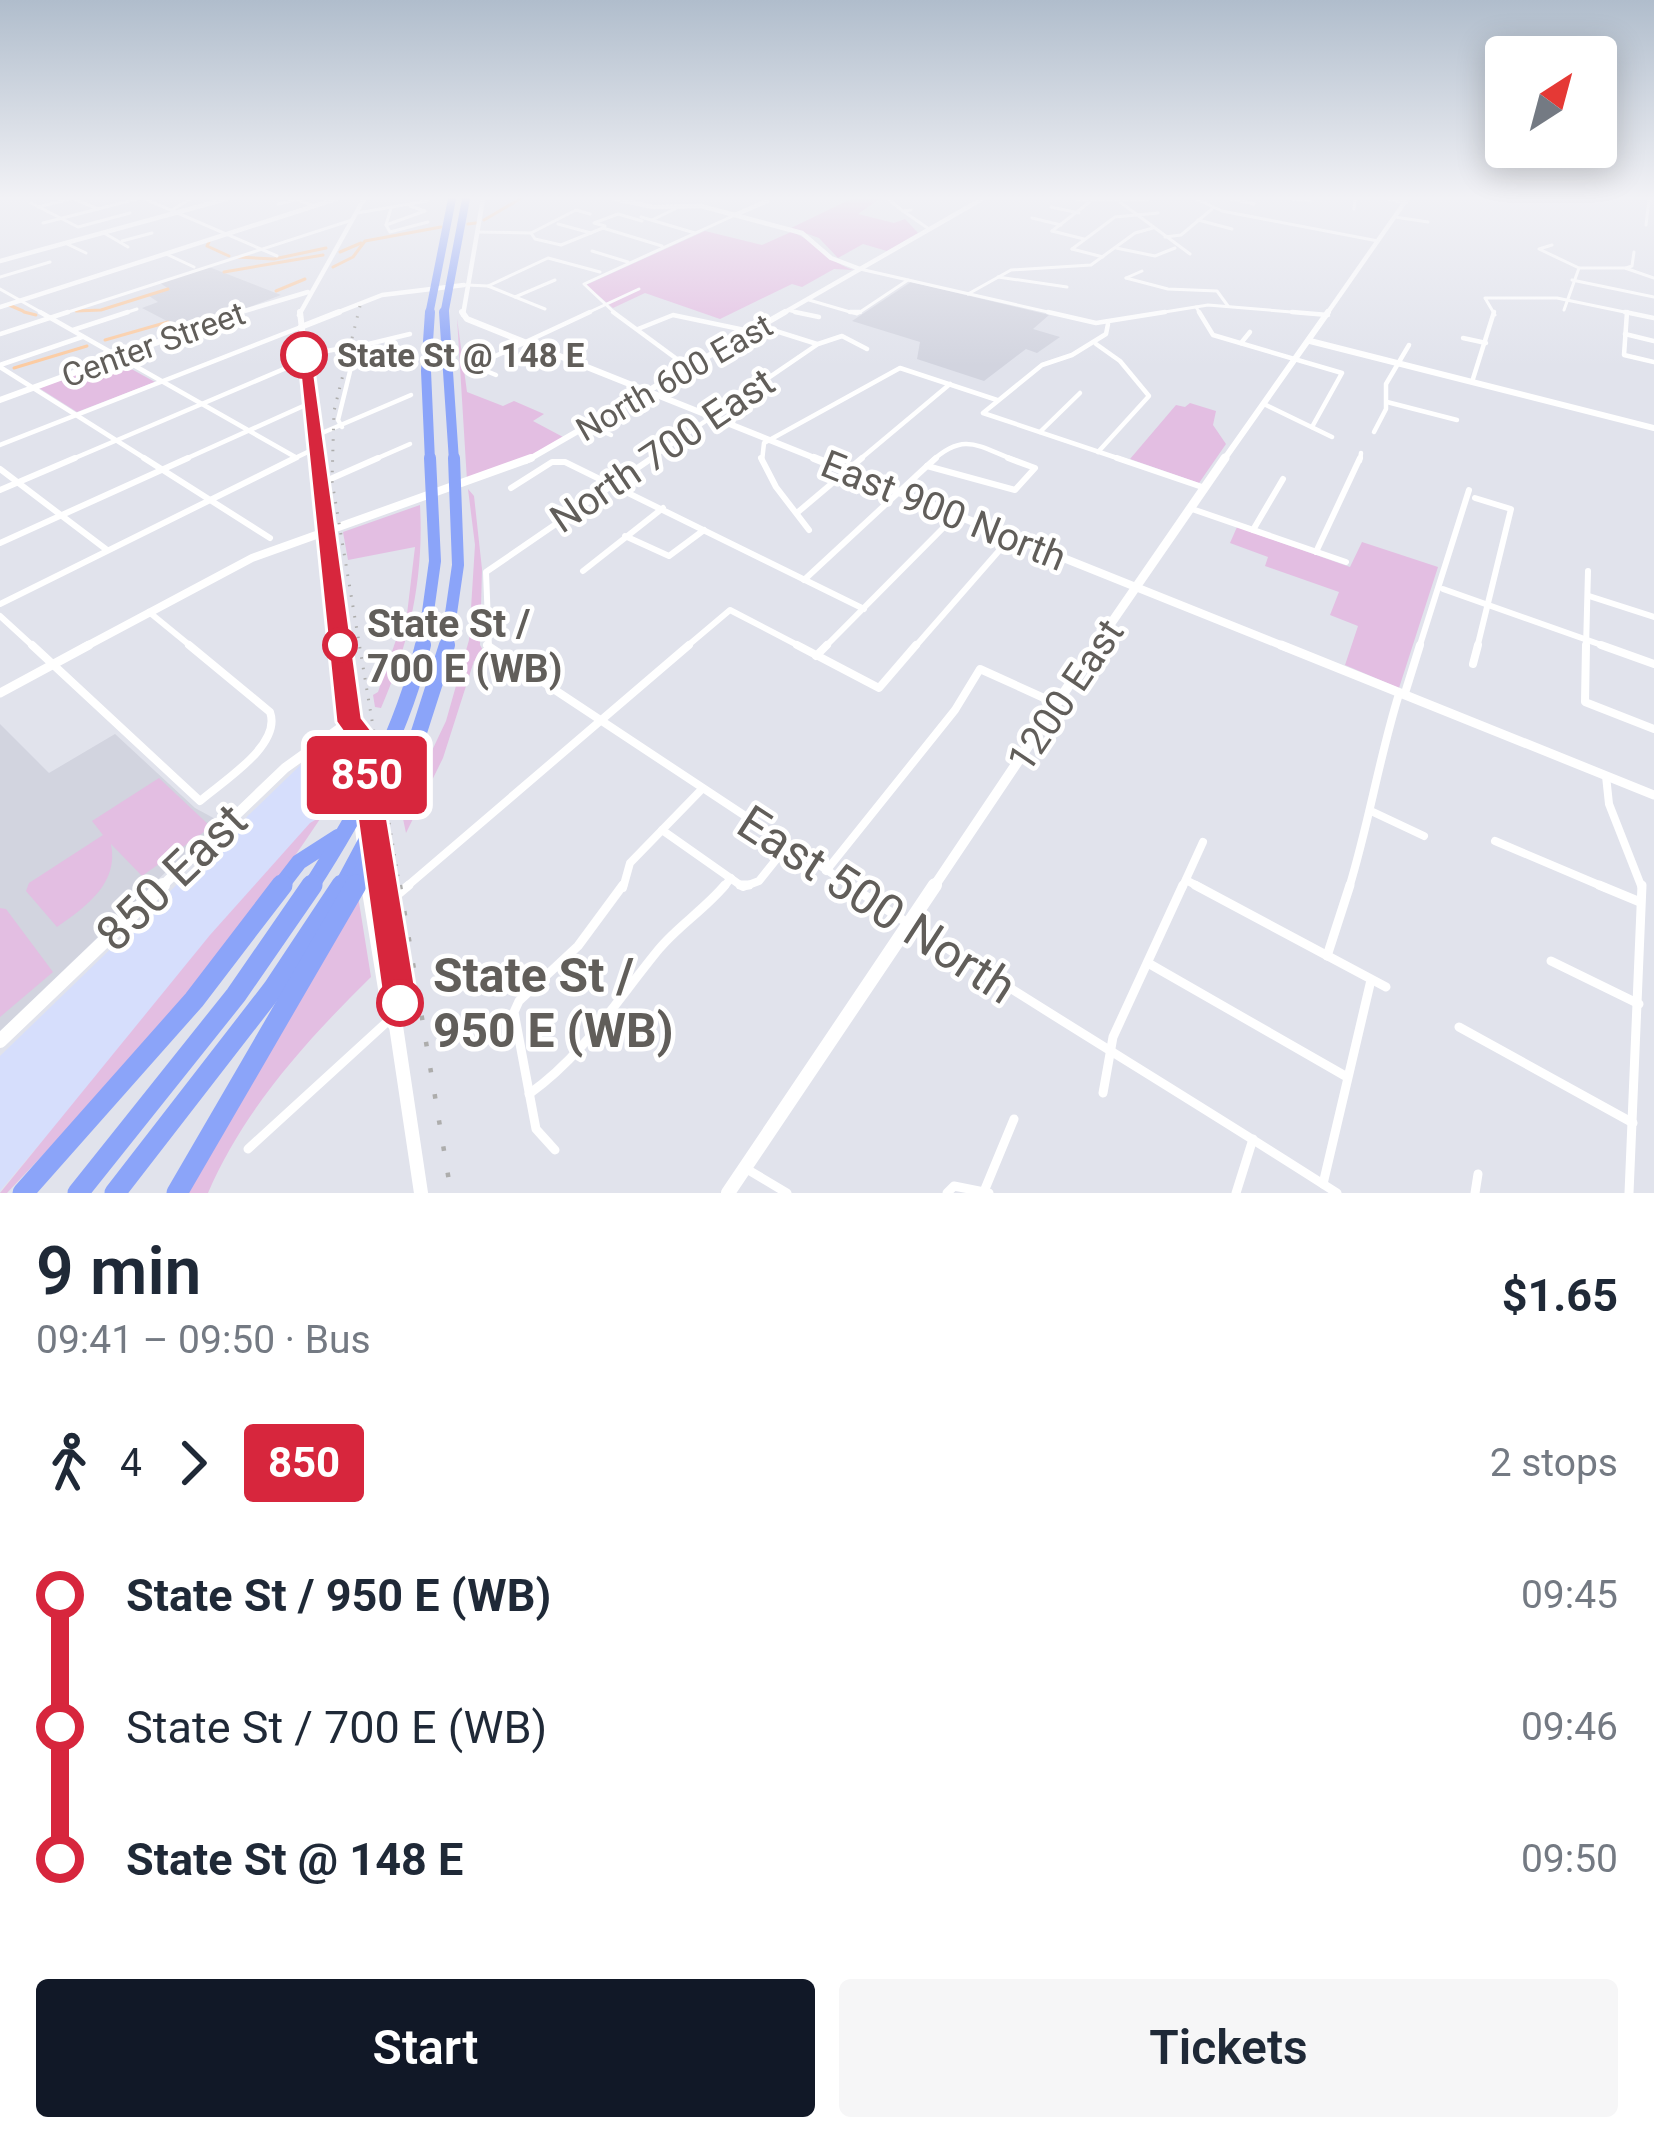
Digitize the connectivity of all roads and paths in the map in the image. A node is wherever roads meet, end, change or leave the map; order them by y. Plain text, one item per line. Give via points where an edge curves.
1 (164, 255) edge
2 (167, 255) edge
3 (241, 255) edge
4 (273, 255) edge
5 (331, 255) edge
6 (438, 255) edge
7 (456, 255) edge
8 (471, 255) edge
9 (604, 255) edge
10 (646, 255) edge
11 (828, 255) edge
12 (885, 255) edge
13 (1095, 255) edge
14 (1107, 255) edge
15 (1369, 255) edge
16 (1551, 255) edge
17 (1634, 255) edge
18 (277, 256) dead end
19 (1104, 257) junction
20 (50, 262) dead end
21 (628, 262) junction
22 (1580, 268) junction
23 (1625, 268) junction
24 (198, 269) junction
25 (860, 269) junction
26 (1142, 271) dead end
27 (603, 273) junction
28 (994, 276) junction
29 (0, 277) edge
30 (1654, 278) edge
31 (555, 280) dead end
32 (908, 280) junction
33 (1572, 280) junction
34 (464, 285) junction
35 (488, 286) junction
36 (1067, 287) dead end
37 (0, 289) edge
38 (638, 289) dead end
39 (308, 292) junction
40 (968, 294) junction
41 (515, 297) junction
42 (1654, 297) edge
43 (1567, 299) junction
44 (809, 300) junction
45 (20, 301) junction
46 (604, 305) junction
47 (1228, 306) junction
48 (0, 307) edge
49 (1196, 307) junction
50 (137, 309) dead end
51 (544, 309) dead end
52 (790, 310) junction
53 (1564, 310) dead end
54 (1628, 312) junction
55 (1328, 315) junction
56 (819, 317) dead end
57 (50, 318) junction
58 (1654, 318) edge
59 (1108, 323) junction
60 (703, 324) junction
61 (763, 326) junction
62 (301, 327) junction
63 (638, 329) junction
64 (73, 330) junction
65 (696, 331) dead end
66 (754, 332) junction
67 (1250, 332) dead end
68 (0, 334) edge
69 (410, 334) dead end
70 (1625, 334) junction
71 (84, 336) junction
72 (1463, 338) dead end
73 (1654, 340) edge
74 (1310, 341) junction
75 (527, 342) junction
76 (1241, 343) junction
77 (1486, 343) junction
78 (818, 344) junction
79 (1094, 344) junction
80 (1409, 345) dead end
81 (338, 349) dead end
82 (867, 349) dead end
83 (119, 356) junction
84 (304, 358) junction
85 (1295, 361) junction
86 (1654, 362) edge
87 (1400, 363) junction
88 (0, 366) edge
89 (689, 369) junction
90 (496, 375) dead end
91 (163, 381) junction
92 (1472, 382) junction
93 (950, 384) junction
94 (34, 388) junction
95 (648, 391) junction
96 (1080, 393) dead end
97 (411, 395) dead end
98 (0, 400) edge
99 (997, 400) junction
100 (1387, 402) junction
101 (204, 403) junction
102 (310, 403) junction
103 (1264, 404) junction
104 (76, 415) junction
105 (711, 416) junction
106 (1457, 420) dead end
107 (589, 425) junction
108 (342, 427) junction
109 (1312, 427) junction
110 (1654, 428) edge
111 (250, 429) junction
112 (1040, 432) junction
113 (1374, 433) dead end
114 (314, 436) junction
115 (611, 436) dead end
116 (1332, 437) dead end
117 (772, 440) junction
118 (116, 441) junction
119 (410, 444) dead end
120 (0, 446) edge
121 (316, 448) junction
122 (1098, 452) junction
123 (1361, 453) dead end
124 (297, 458) junction
125 (926, 466) junction
126 (0, 469) edge
127 (162, 469) junction
128 (849, 472) junction
129 (1283, 479) dead end
130 (18, 482) junction
131 (319, 484) junction
132 (611, 484) junction
133 (511, 488) dead end
134 (1205, 488) junction
135 (0, 490) edge
136 (898, 491) junction
137 (211, 500) junction
138 (663, 508) junction
139 (1192, 509) junction
140 (798, 512) junction
141 (63, 514) junction
142 (956, 515) junction
143 (705, 530) junction
144 (809, 530) dead end
145 (1253, 530) junction
146 (625, 536) junction
147 (1011, 537) junction
148 (270, 538) dead end
149 (0, 543) edge
150 (108, 550) junction
151 (1316, 552) junction
152 (1346, 562) dead end
153 (583, 571) dead end
154 (486, 572) joint
155 (1588, 572) dead end
156 (804, 580) junction
157 (1136, 587) junction
158 (1444, 589) dead end
159 (1589, 596) junction
160 (0, 604) edge
161 (1488, 605) junction
162 (864, 609) junction
163 (148, 612) junction
164 (0, 616) edge
165 (1654, 617) edge
166 (1585, 639) junction
167 (816, 656) junction
168 (1473, 664) dead end
169 (1654, 664) edge
170 (53, 665) junction
171 (0, 693) edge
172 (1402, 695) junction
173 (1060, 706) junction
174 (350, 722) junction
175 (601, 724) junction
176 (1654, 730) edge
177 (1606, 776) junction
178 (702, 789) junction
179 (1654, 795) edge
180 (390, 796) junction
181 (1373, 812) junction
182 (662, 830) junction
183 (342, 834) junction
184 (1424, 836) dead end
185 (1495, 841) dead end
186 (1203, 842) dead end
187 (787, 847) junction
188 (826, 871) junction
189 (731, 878) junction
190 (1186, 880) junction
191 (388, 902) junction
192 (1642, 903) junction
193 (371, 913) junction
194 (909, 924) junction
195 (1328, 956) junction
196 (1551, 961) dead end
197 (1148, 962) junction
198 (1371, 980) junction
199 (1386, 987) dead end
200 (1639, 1004) junction
201 (393, 1023) junction
202 (1459, 1027) dead end
203 (0, 1041) edge
204 (1109, 1049) junction
205 (1347, 1077) junction
206 (1103, 1093) dead end
207 (529, 1094) junction
208 (1014, 1119) dead end
209 (1633, 1123) junction
210 (1253, 1139) junction
211 (248, 1149) dead end
212 (555, 1150) dead end
213 (742, 1166) junction
214 (1478, 1174) dead end
215 (1323, 1184) junction
216 (951, 1190) edge
217 (987, 1191) edge
218 (22, 1193) edge
219 (78, 1193) edge
220 (115, 1193) edge
221 (177, 1193) edge
222 (421, 1193) edge
223 (728, 1193) edge
224 (788, 1193) edge
225 (1236, 1193) edge
226 (1336, 1193) edge
227 (1475, 1193) edge
228 (1629, 1193) edge

1 - 45 street
2 - 24 street
3 - 24 street
4 - 18 street
5 - 39 main road
6 - 183 highway via 426,395 435,580 420,668
7 - 180 highway via 443,329 457,586 440,674
8 - 34 street
9 - 21 street
10 - 21 street
11 - 25 street
12 - 25 street, North 600 East
13 - 19 street
14 - 19 street
15 - 55 main road, 1200 East
16 - 22 street
17 - 23 street
19 - 28 street via 1078,268 1021,267
20 - 29 street
21 - 27 street
22 - 23 street
22 - 33 street
23 - 30 street
24 - 57 street
25 - 32 street
25 - 44 street, North 600 East
26 - 47 street via 1126,278 1217,291
27 - 35 street via 548,258
27 - 46 street via 584,284
28 - 36 street
28 - 40 street
31 - 41 street
32 - 40 street
32 - 44 street via 857,314
33 - 42 street
33 - 43 street
34 - 35 street
34 - 62 street via 382,295
34 - 75 street, East 900 North via 464,316
35 - 41 street
37 - 45 street
38 - 46 street
39 - 62 main road
39 - 83 street, Center Street
40 - 59 street
41 - 51 street
43 - 53 street
43 - 54 street
43 - 77 street via 1485,298 1496,316
44 - 52 street, North 600 East
45 - 48 street
45 - 57 street
46 - 63 street
46 - 75 street
47 - 49 street
47 - 55 street
49 - 59 street
49 - 76 street via 1217,337
50 - 64 street
52 - 56 street
52 - 61 street, North 600 East
54 - 58 street
54 - 70 street
55 - 74 main road, 1200 East
57 - 64 street
57 - 68 street
59 - 79 street
60 - 63 street via 674,315
60 - 65 street
60 - 66 street
61 - 66 street, North 600 East
61 - 78 street
62 - 84 main road
62 - 91 street
63 - 89 street
64 - 71 street
66 - 89 street, North 600 East
67 - 76 street
69 - 108 street via 356,347
70 - 73 street
70 - 86 street via 1624,355
71 - 83 street
71 - 88 street
72 - 77 street
74 - 85 main road, 1200 East
74 - 87 street
75 - 90 street via 474,366
75 - 95 street, East 900 North
76 - 85 street
77 - 92 street
78 - 82 street, North 700 East via 842,336
78 - 105 street, North 700 East
79 - 99 street via 1042,365
79 - 122 street via 1149,396
80 - 87 street
81 - 84 street
83 - 91 street
83 - 94 street, Center Street
84 - 101 street
84 - 102 main road
85 - 103 main road, 1200 East
85 - 109 street via 1342,374
87 - 92 street
87 - 100 street via 1386,385
88 - 94 street
89 - 95 street, North 600 East
91 - 101 street
91 - 104 street
92 - 110 street
93 - 99 street
93 - 117 street via 901,368
93 - 128 street
94 - 98 street, Center Street
94 - 104 street
95 - 105 street, East 900 North
95 - 107 street, North 600 East
96 - 112 street
97 - 108 street
99 - 112 street via 982,413
100 - 106 street
100 - 113 street
101 - 111 street
101 - 118 street
102 - 111 street
102 - 114 main road
103 - 109 street
103 - 134 main road, 1200 East
104 - 118 street
104 - 120 street
105 - 117 street, East 900 North
105 - 132 street, North 700 East
107 - 115 street
107 - 163 street, North 600 East via 519,465 298,541
108 - 114 street
109 - 116 street
111 - 124 street
111 - 127 street
112 - 122 street
114 - 121 main road
117 - 128 street, East 900 North
117 - 140 street via 761,459
118 - 127 street
118 - 130 street
119 - 131 street
121 - 124 street
121 - 131 main road
122 - 134 street
123 - 151 street
124 - 137 street
125 - 125 street via 1015,490 1034,468 956,440
125 - 136 street
126 - 130 street
127 - 137 street
127 - 141 street
128 - 136 street, East 900 North
128 - 140 street
129 - 145 street
130 - 135 street
130 - 141 street
131 - 174 main road
132 - 133 street via 560,460
132 - 138 street
132 - 154 street, North 700 East
134 - 139 main road, 1200 East
136 - 142 street, East 900 North
136 - 156 street
137 - 148 street
137 - 150 street
138 - 143 street
138 - 146 street
139 - 145 street
139 - 157 main road, 1200 East
140 - 144 street
141 - 149 street
141 - 150 street
142 - 147 street, East 900 North
142 - 162 street
143 - 146 street via 669,556
143 - 156 street
145 - 151 street
146 - 153 street
147 - 157 street, East 900 North
147 - 167 street via 879,688
150 - 160 street
151 - 152 street
154 - 175 street, East 500 North via 487,647
155 - 159 street
156 - 162 street
157 - 172 street, East 900 North
157 - 173 main road, 1200 East
158 - 161 street
159 - 165 street
159 - 166 street
161 - 166 street
161 - 168 street
161 - 172 street via 1511,509 1472,494
162 - 167 street
163 - 170 street, North 600 East
163 - 170 street via 270,712 274,726 200,801
164 - 170 street
166 - 169 street
166 - 176 street via 1585,702
167 - 175 street via 730,610
170 - 171 street, North 600 East
172 - 177 street, East 900 North
172 - 181 street via 1380,755
173 - 188 street via 980,669
173 - 194 main road, 1200 East
174 - 191 main road via 359,732
174 - 193 main road
174 - 203 main road, 850 East via 285,768
175 - 178 street, East 500 North
175 - 191 street
177 - 179 street, East 900 North
177 - 192 street via 1604,798 1636,859
178 - 182 street
178 - 187 street, East 500 North
180 - 220 highway via 244,1027
180 - 221 highway via 350,900
181 - 184 street
181 - 195 street
182 - 189 street
182 - 207 street via 630,862 621,893 578,946 519,1001 514,1012
183 - 218 highway via 299,862 194,1000
183 - 219 highway via 262,958
185 - 192 street
186 - 190 street
187 - 188 street, East 500 North
187 - 189 street via 759,881 743,887
188 - 194 street, East 500 North
189 - 207 street via 663,944 564,1069
190 - 195 street
190 - 197 street
191 - 193 street
191 - 201 main road via 400,1003
192 - 200 street
193 - 201 main road
194 - 204 street, East 500 North
194 - 213 main road, 1200 East
195 - 198 street
196 - 200 street
197 - 204 street
197 - 205 street
198 - 199 street
198 - 205 street
200 - 209 street
201 - 211 street
201 - 222 main road
202 - 209 street
204 - 206 street
204 - 210 street, East 500 North
205 - 215 street
207 - 212 street via 536,1129
208 - 217 street
209 - 228 street
210 - 215 street, East 500 North
210 - 225 street
213 - 223 main road, 1200 East
213 - 224 street
214 - 227 street
215 - 226 street, East 500 North
216 - 217 street

